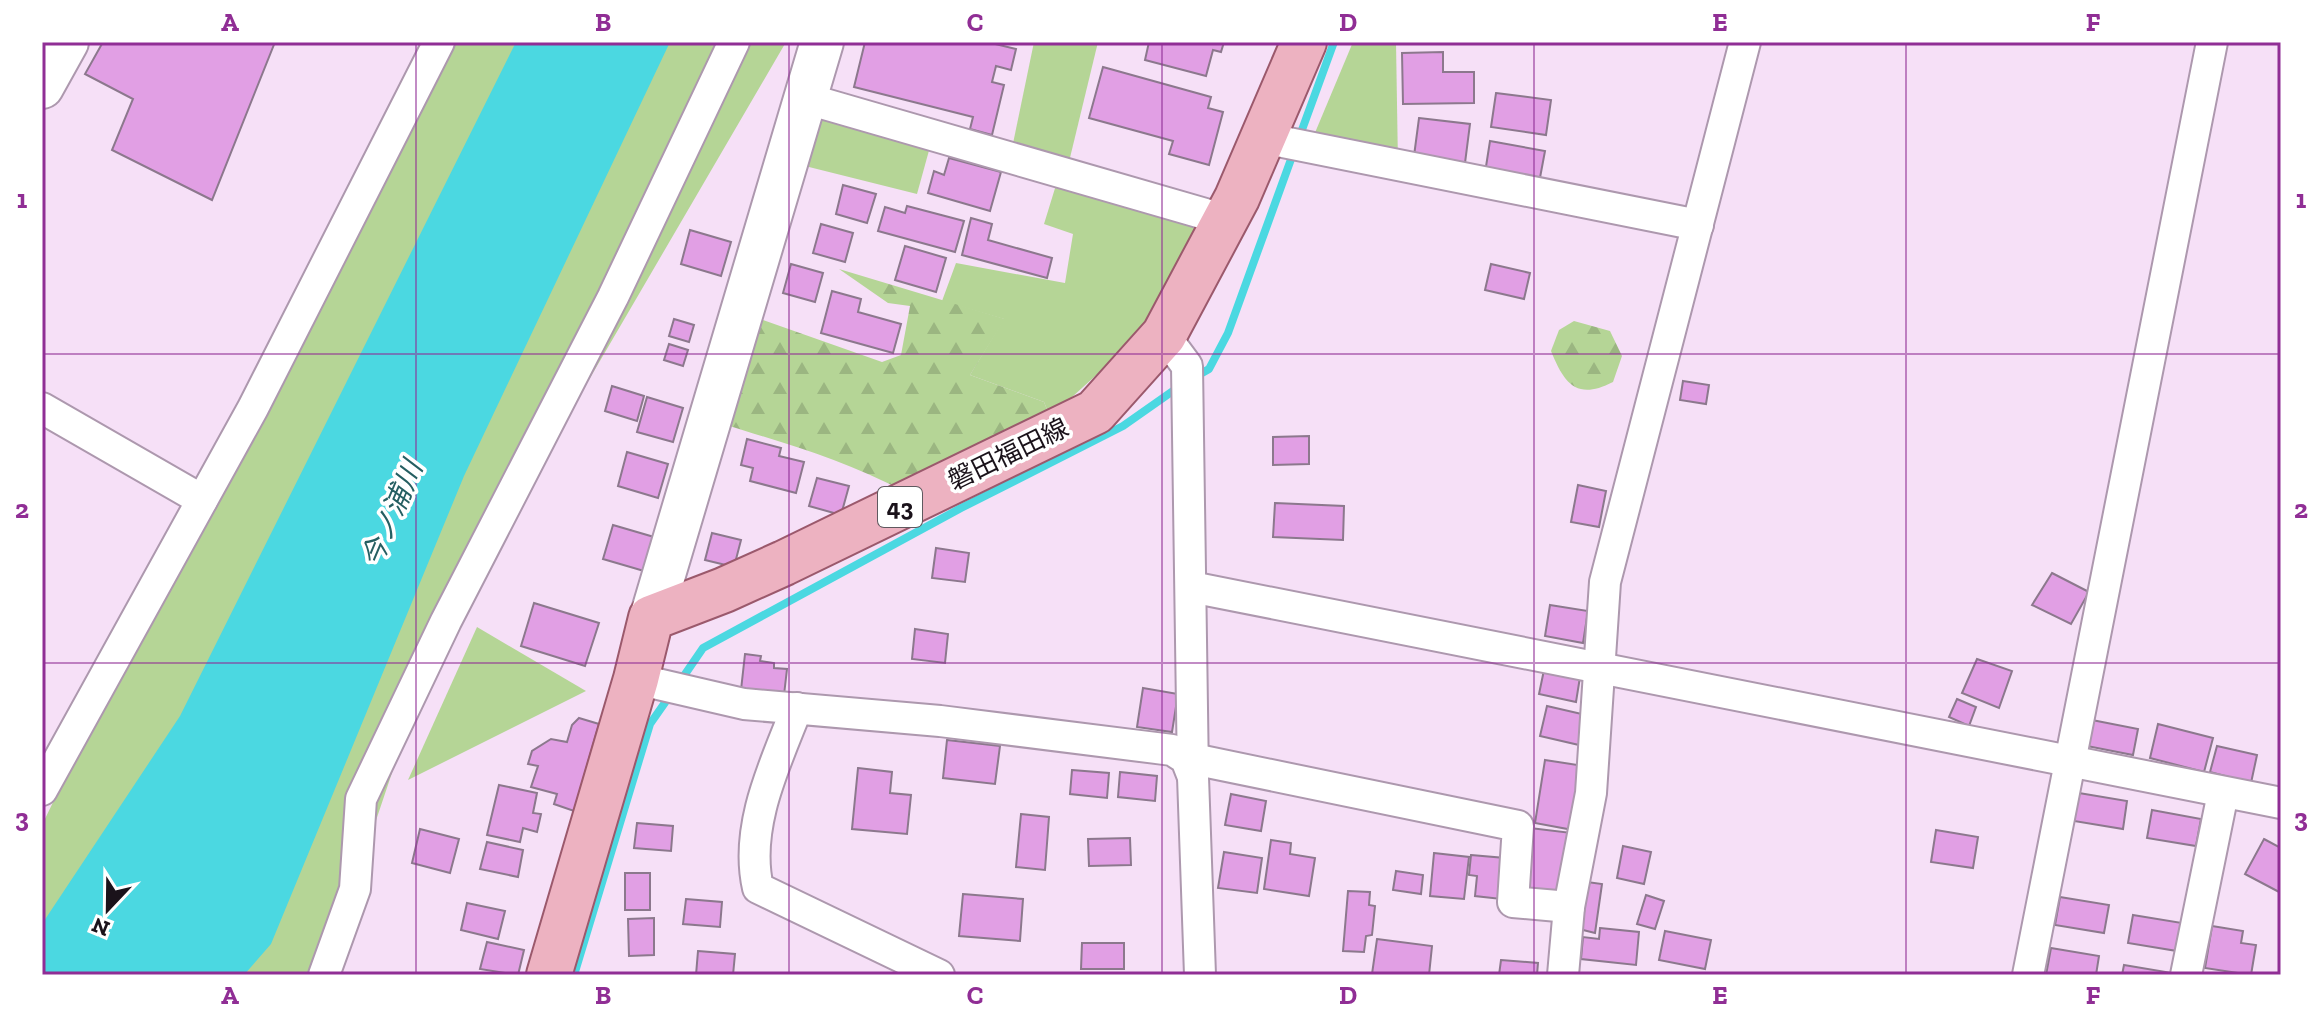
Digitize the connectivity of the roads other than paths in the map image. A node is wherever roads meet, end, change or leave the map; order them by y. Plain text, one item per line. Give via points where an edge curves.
1 (67, 42) edge
2 (439, 42) edge
3 (734, 42) edge
4 (822, 42) edge
5 (1304, 42) edge
6 (1745, 42) edge
7 (2212, 42) edge
8 (42, 87) edge
9 (804, 98) junction
10 (1263, 138) junction
11 (1226, 220) junction
12 (1698, 225) junction
13 (1164, 335) junction
14 (42, 408) edge
15 (202, 500) junction
16 (1191, 587) junction
17 (651, 618) junction
18 (1601, 668) junction
19 (636, 679) junction
20 (797, 708) junction
21 (2069, 763) junction
22 (1193, 768) junction
23 (42, 790) edge
24 (2223, 793) junction
25 (2281, 803) edge
26 (1569, 907) junction
27 (324, 975) edge
28 (549, 975) edge
29 (939, 975) edge
30 (1200, 975) edge
31 (1563, 975) edge
32 (2028, 975) edge
33 (2186, 975) edge

1 - 8 street
2 - 15 street
3 - 27 street via 613,297 361,799 355,889
4 - 9 street
5 - 10 main road, 磐田福田線 / 43
6 - 12 street
7 - 21 street
9 - 11 street
9 - 17 street
10 - 11 main road, 磐田福田線 / 43
10 - 12 street
11 - 13 main road, 磐田福田線 / 43
12 - 18 street via 1605,582
13 - 16 street via 1187,366
13 - 17 main road, 磐田福田線 / 43 via 1095,412 784,563
14 - 15 street
15 - 23 street
16 - 18 street
16 - 22 street
17 - 19 main road
18 - 21 street
18 - 26 street via 1591,793
19 - 20 street via 744,704
19 - 28 main road
20 - 22 street via 1145,745 1172,750
20 - 29 street via 768,783 754,844 758,888
21 - 24 street
21 - 32 street
22 - 26 street via 1518,826 1513,902
22 - 30 street
24 - 25 street
24 - 33 street
26 - 31 street

